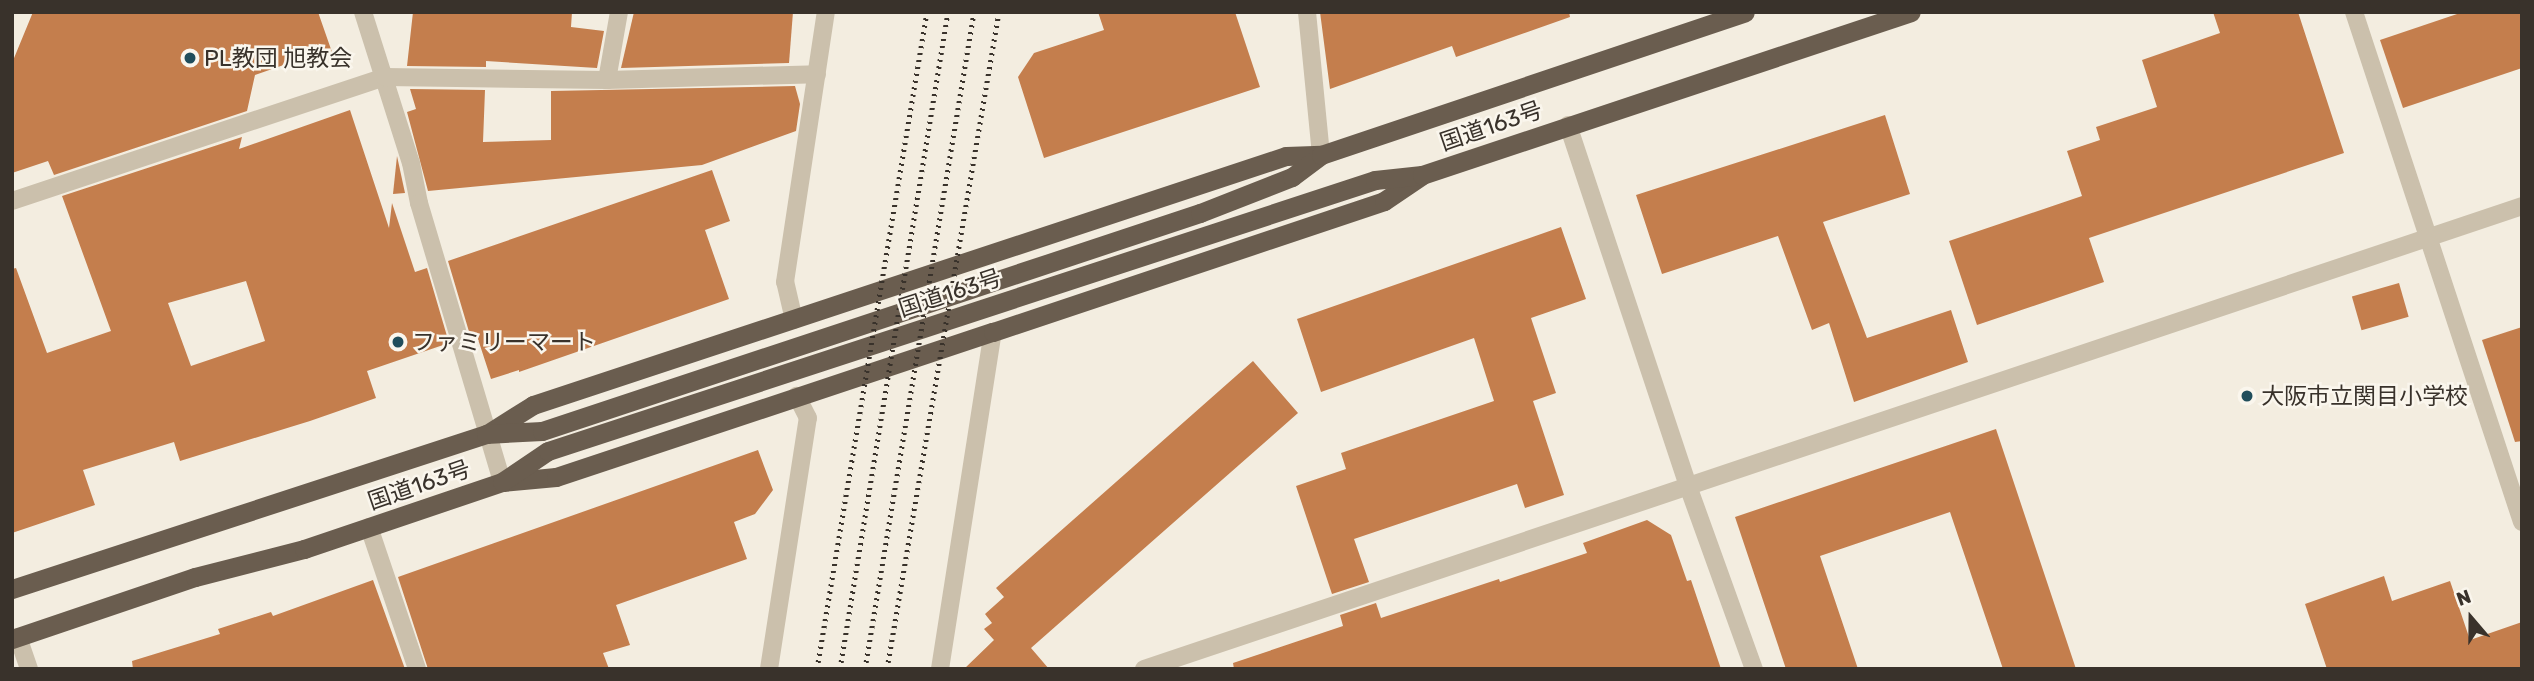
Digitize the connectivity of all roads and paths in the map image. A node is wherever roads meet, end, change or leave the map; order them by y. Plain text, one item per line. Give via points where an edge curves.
1 (363, 12) edge
2 (619, 12) edge
3 (827, 12) edge
4 (1307, 12) edge
5 (1745, 12) edge
6 (1912, 12) edge
7 (2354, 12) edge
8 (817, 74) junction
9 (385, 77) junction
10 (607, 80) junction
11 (1568, 125) junction
12 (1321, 155) junction
13 (1422, 175) junction
14 (12, 201) edge
15 (2522, 206) edge
16 (2429, 236) junction
17 (794, 320) junction
18 (993, 332) junction
19 (797, 396) junction
20 (486, 434) junction
21 (502, 482) junction
22 (1688, 485) junction
23 (2522, 522) edge
24 (369, 527) junction
25 (12, 589) edge
26 (15, 638) edge
27 (29, 669) edge
28 (417, 669) edge
29 (769, 669) edge
30 (940, 669) edge
31 (1144, 669) edge
32 (1754, 669) edge

1 - 9 street
2 - 10 street
3 - 8 street
4 - 12 street
5 - 12 highway, 国道163号
6 - 11 highway, 国道163号
7 - 16 street
8 - 10 street
8 - 17 street via 785,282
9 - 10 street
9 - 14 street
9 - 20 street
11 - 13 highway, 国道163号
11 - 22 street
12 - 17 highway via 1286,156
12 - 20 highway, 国道163号 via 1292,177 1200,213 542,432
13 - 18 highway via 1384,201
13 - 21 highway, 国道163号 via 1375,180 548,451
15 - 16 street
16 - 22 street
16 - 23 street
17 - 20 highway via 533,405
18 - 19 highway
18 - 30 street
19 - 21 highway via 556,477
19 - 29 street via 808,418
20 - 21 street
20 - 25 highway, 国道163号
21 - 24 highway, 国道163号
22 - 31 street
22 - 32 street
24 - 26 highway, 国道163号 via 304,550 195,577
24 - 28 street
26 - 27 street

